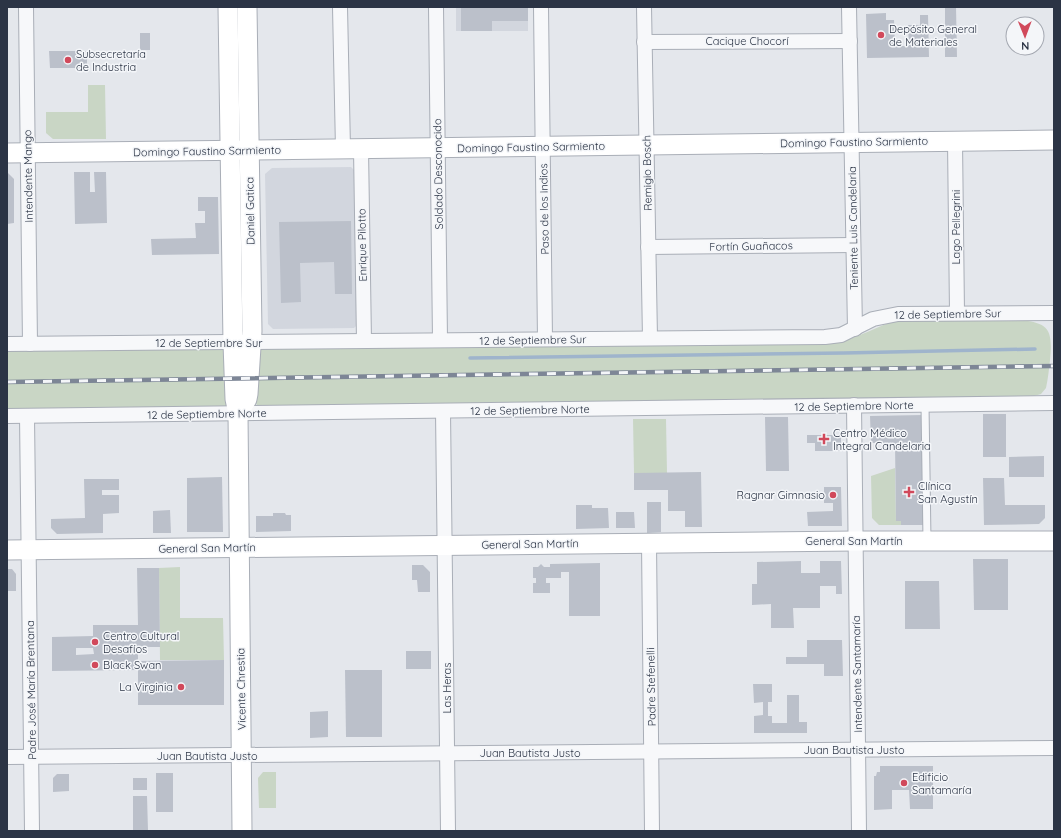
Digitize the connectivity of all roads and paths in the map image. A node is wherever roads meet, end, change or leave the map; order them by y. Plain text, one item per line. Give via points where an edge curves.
1 (26, 7) edge
2 (228, 7) edge
3 (247, 7) edge
4 (340, 7) edge
5 (436, 7) edge
6 (541, 7) edge
7 (644, 7) edge
8 (849, 7) edge
9 (850, 41) junction
10 (644, 42) junction
11 (1054, 140) edge
12 (955, 141) junction
13 (852, 142) junction
14 (646, 145) junction
15 (543, 146) junction
16 (438, 148) junction
17 (352, 149) junction
18 (230, 150) junction
19 (249, 150) junction
20 (7, 153) edge
21 (28, 153) junction
22 (853, 245) junction
23 (648, 247) junction
24 (1054, 312) edge
25 (957, 313) junction
26 (855, 329) junction
27 (650, 338) junction
28 (545, 339) junction
29 (440, 340) junction
30 (364, 341) junction
31 (242, 343) junction
32 (7, 344) edge
33 (30, 344) junction
34 (1054, 403) edge
35 (925, 405) junction
36 (854, 406) junction
37 (443, 411) junction
38 (238, 413) junction
39 (7, 416) edge
40 (27, 416) junction
41 (856, 540) junction
42 (927, 541) junction
43 (1054, 541) edge
44 (649, 543) junction
45 (445, 545) junction
46 (239, 547) junction
47 (7, 550) edge
48 (29, 550) junction
49 (1054, 748) edge
50 (858, 750) junction
51 (651, 752) junction
52 (447, 753) junction
53 (241, 755) junction
54 (7, 757) edge
55 (32, 757) junction
56 (32, 831) edge
57 (242, 831) edge
58 (448, 831) edge
59 (652, 831) edge
60 (859, 831) edge

1 - 21 street, Intendente Mango
2 - 18 main road, Daniel Gatica
3 - 19 main road, Daniel Gatica
4 - 17 street, Enrique Pilotto
5 - 16 street, Soldado Desconocido
6 - 15 street, Paso de los Indios
7 - 10 street, Remigio Bosch
8 - 9 street, Teniente Luis Candelaria
9 - 10 street, Cacique Chocorí
9 - 13 street, Teniente Luis Candelaria
10 - 14 street, Remigio Bosch
11 - 12 main road, Domingo Faustino Sarmiento
12 - 13 main road, Domingo Faustino Sarmiento
12 - 25 street, Lago Pellegrini
13 - 14 main road, Domingo Faustino Sarmiento
13 - 22 street, Teniente Luis Candelaria
14 - 15 main road, Domingo Faustino Sarmiento
14 - 23 street, Remigio Bosch
15 - 16 main road, Domingo Faustino Sarmiento
15 - 28 street, Paso de los Indios
16 - 17 main road, Domingo Faustino Sarmiento
16 - 29 street, Soldado Desconocido
17 - 19 main road, Domingo Faustino Sarmiento
17 - 30 street, Enrique Pilotto
18 - 19 main road, Domingo Faustino Sarmiento
18 - 21 main road, Domingo Faustino Sarmiento
18 - 31 main road, Daniel Gatica
19 - 31 main road, Daniel Gatica
20 - 21 main road, Domingo Faustino Sarmiento
21 - 33 street, Intendente Mango
22 - 23 street, Fortín Guañacos
22 - 26 street, Teniente Luis Candelaria
23 - 27 street, Remigio Bosch
24 - 25 street, 12 de Septiembre Sur
25 - 26 street, 12 de Septiembre Sur via 890,315 874,319
26 - 27 street, 12 de Septiembre Sur via 841,335 825,337
27 - 28 street, 12 de Septiembre Sur
28 - 29 street, 12 de Septiembre Sur
29 - 30 street, 12 de Septiembre Sur
30 - 31 street, 12 de Septiembre Sur
31 - 33 street, 12 de Septiembre Sur
31 - 38 main road, Daniel Gatica via 235,399
32 - 33 street, 12 de Septiembre Sur
34 - 35 street, 12 de Septiembre Norte
35 - 36 street, 12 de Septiembre Norte
35 - 42 lane
36 - 37 street, 12 de Septiembre Norte
36 - 41 street
37 - 38 street, 12 de Septiembre Norte
37 - 45 street
38 - 40 street, 12 de Septiembre Norte
38 - 46 main road, Daniel Gatica
39 - 40 street, 12 de Septiembre Norte
40 - 48 street
41 - 42 main road, General San Martín
41 - 44 main road, General San Martín
41 - 50 street, Intendente Santamaría
42 - 43 main road, General San Martín
44 - 45 main road, General San Martín
44 - 51 street, Padre Stefenelli
45 - 46 main road, General San Martín
45 - 52 street, Las Heras
46 - 48 main road, General San Martín
46 - 53 main road, Vicente Chrestia
47 - 48 main road, General San Martín
48 - 55 street, Padre José María Brentana
49 - 50 street, Juan Bautista Justo
50 - 51 street, Juan Bautista Justo
50 - 60 street, Intendente Santamaría
51 - 52 street, Juan Bautista Justo
51 - 59 street, Padre Stefenelli
52 - 53 street, Juan Bautista Justo
52 - 58 street, Las Heras
53 - 55 street, Juan Bautista Justo
53 - 57 main road, Vicente Chrestia
54 - 55 street, Juan Bautista Justo
55 - 56 street, Padre José María Brentana

